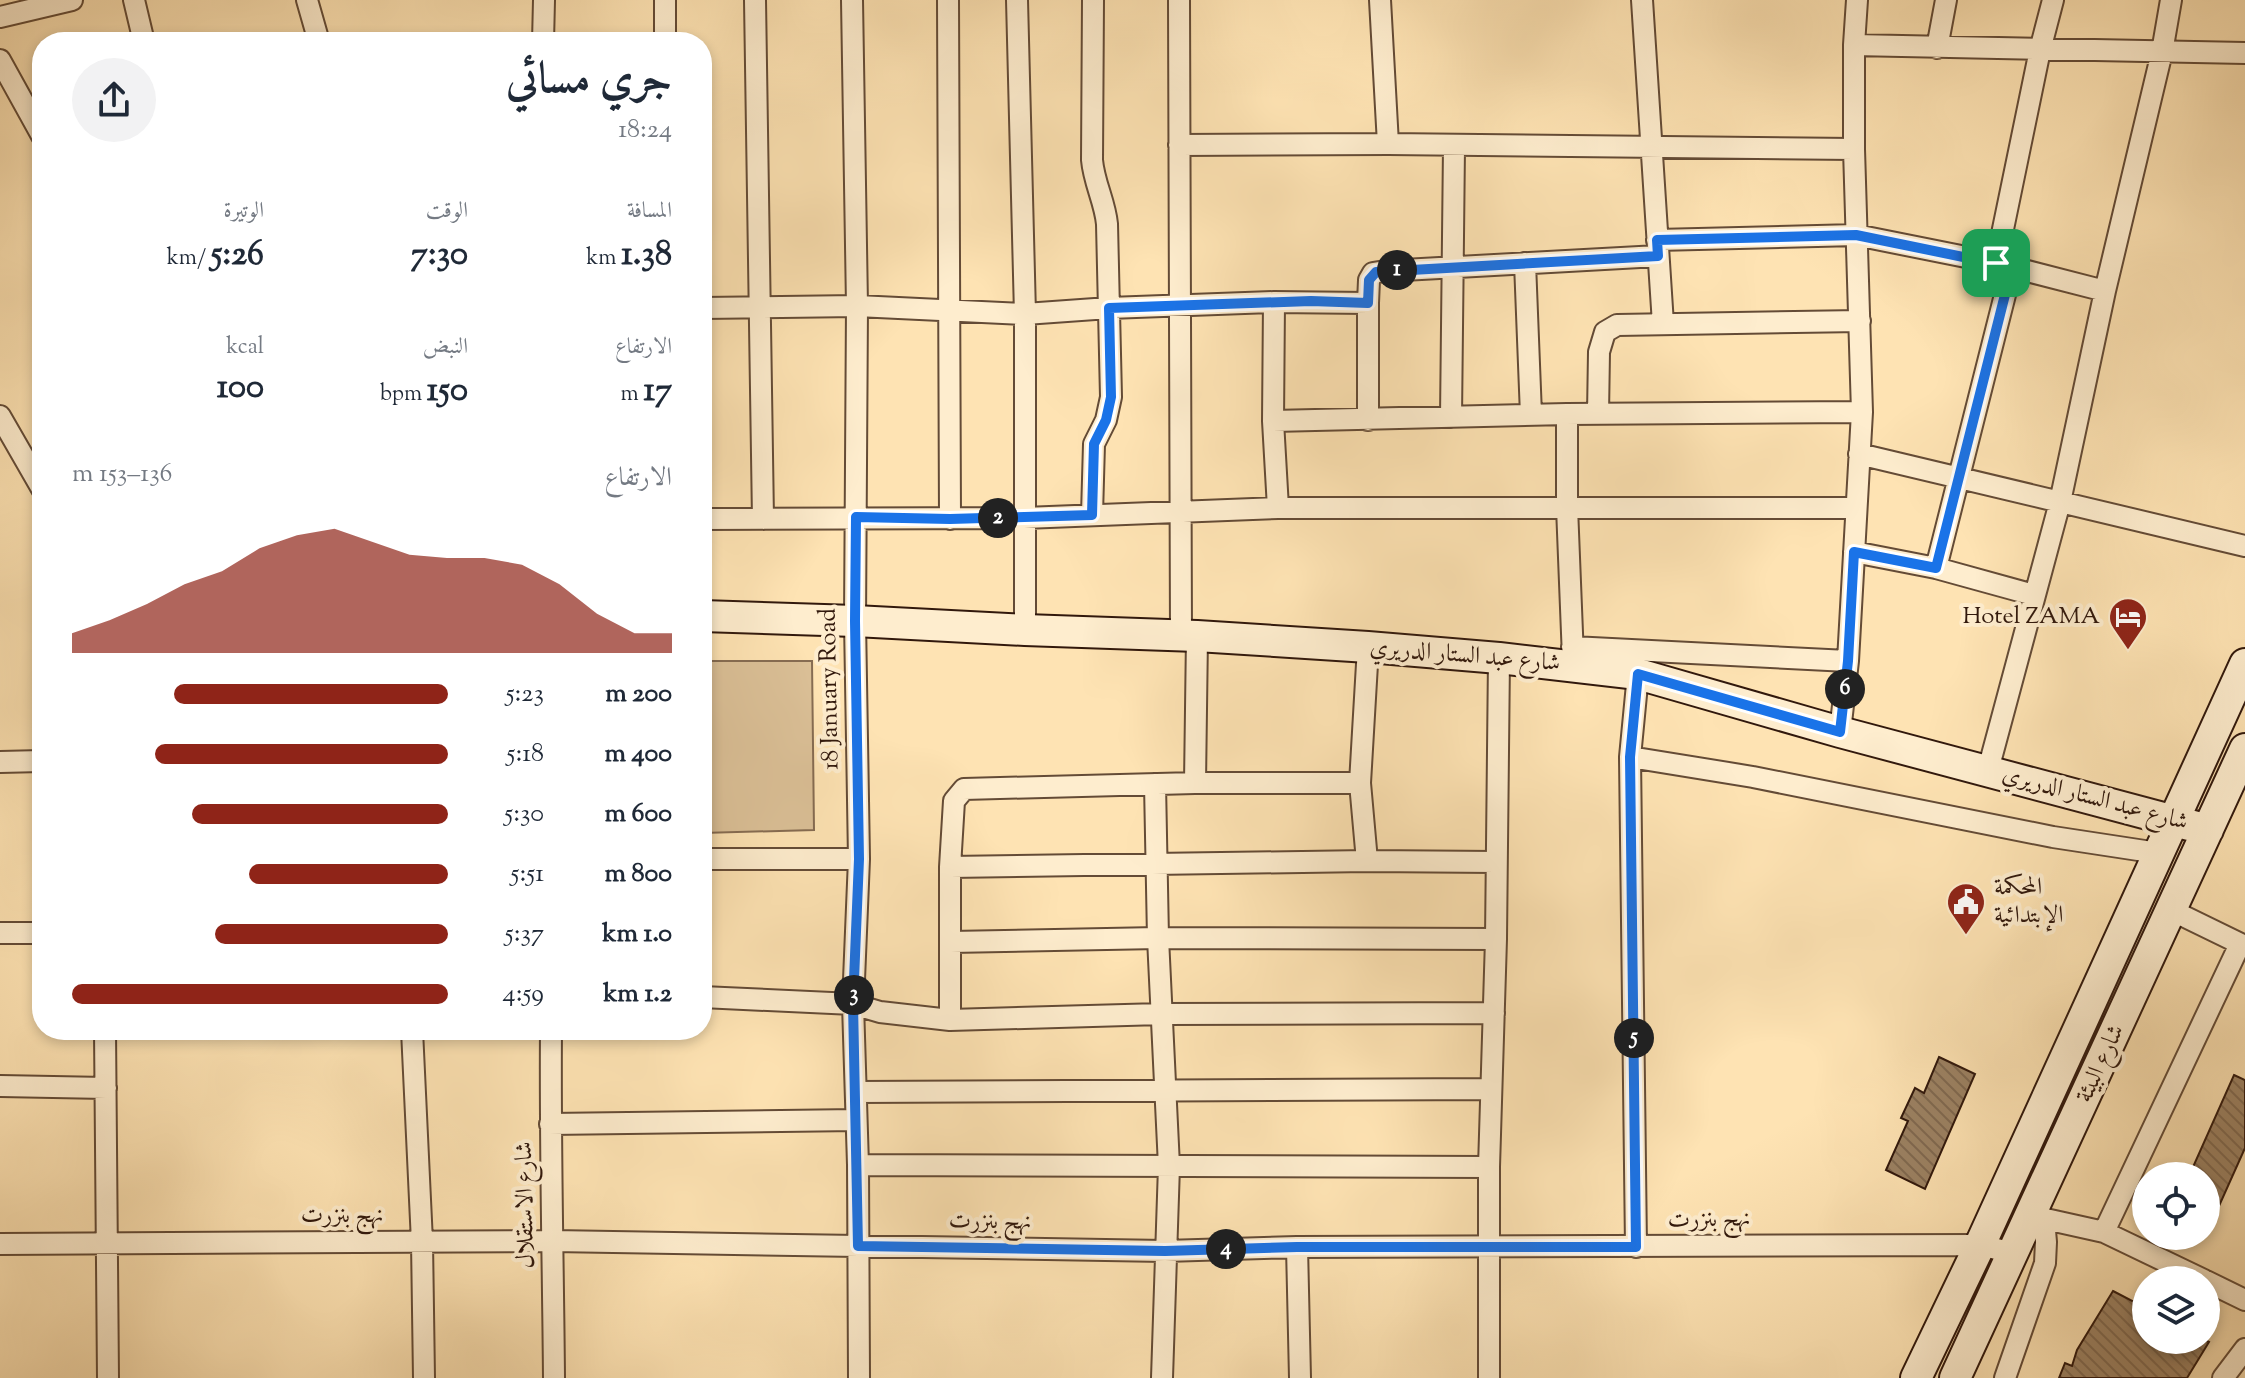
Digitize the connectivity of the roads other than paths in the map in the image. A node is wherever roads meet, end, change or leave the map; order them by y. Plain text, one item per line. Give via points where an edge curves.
1 (72, 0) edge
2 (134, 0) edge
3 (307, 0) edge
4 (544, 0) edge
5 (665, 0) edge
6 (755, 0) edge
7 (852, 0) edge
8 (948, 0) edge
9 (1017, 0) edge
10 (1093, 0) edge
11 (1179, 0) edge
12 (1380, 0) edge
13 (1642, 0) edge
14 (1857, 0) edge
15 (1946, 0) edge
16 (2053, 0) edge
17 (2171, 0) edge
18 (0, 17) edge
19 (142, 32) edge
20 (316, 32) edge
21 (543, 32) edge
22 (665, 32) edge
23 (1854, 45) junction
24 (1937, 48) junction
25 (2040, 50) junction
26 (2162, 52) junction
27 (2245, 53) edge
28 (0, 60) edge
29 (32, 118) edge
30 (1388, 144) junction
31 (1179, 145) junction
32 (1454, 147) junction
33 (1651, 147) junction
34 (1854, 149) junction
35 (1856, 235) junction
36 (1658, 248) junction
37 (1525, 263) junction
38 (2004, 265) junction
39 (1453, 267) junction
40 (2105, 291) junction
41 (1274, 302) junction
42 (1368, 303) junction
43 (857, 306) junction
44 (1181, 307) junction
45 (712, 308) edge
46 (759, 308) junction
47 (1109, 308) junction
48 (950, 310) junction
49 (1025, 314) junction
50 (1860, 321) junction
51 (1663, 324) junction
52 (1862, 412) junction
53 (1567, 414) junction
54 (1598, 414) junction
55 (1531, 415) junction
56 (0, 416) edge
57 (1451, 417) junction
58 (1368, 420) junction
59 (1273, 421) junction
60 (1859, 454) junction
61 (32, 456) edge
62 (1959, 477) junction
63 (2060, 502) junction
64 (1567, 507) junction
65 (1278, 508) junction
66 (1856, 508) junction
67 (1181, 512) junction
68 (1092, 515) junction
69 (856, 517) junction
70 (1024, 518) junction
71 (712, 519) edge
72 (763, 519) junction
73 (950, 519) junction
74 (2245, 546) edge
75 (1854, 552) junction
76 (1936, 568) junction
77 (2034, 595) junction
78 (712, 616) edge
79 (855, 621) junction
80 (1025, 630) junction
81 (1189, 636) junction
82 (1368, 647) junction
83 (1573, 657) junction
84 (1499, 658) junction
85 (1848, 661) junction
86 (2245, 664) edge
87 (1638, 674) junction
88 (2234, 714) edge
89 (1840, 732) junction
90 (2245, 749) edge
91 (1630, 757) junction
92 (32, 761) edge
93 (0, 762) edge
94 (1988, 770) junction
95 (1195, 783) junction
96 (1360, 783) junction
97 (1155, 784) junction
98 (2173, 820) junction
99 (2208, 830) junction
100 (2158, 853) junction
101 (712, 859) edge
102 (859, 859) junction
103 (1367, 861) junction
104 (1496, 862) junction
105 (1156, 864) junction
106 (950, 867) junction
107 (2171, 910) junction
108 (0, 933) edge
109 (32, 933) edge
110 (1158, 938) junction
111 (1496, 939) junction
112 (951, 942) junction
113 (2242, 945) edge
114 (712, 997) edge
115 (853, 1004) junction
116 (1494, 1013) junction
117 (1161, 1014) junction
118 (950, 1020) junction
119 (105, 1040) edge
120 (412, 1040) edge
121 (551, 1040) edge
122 (0, 1086) edge
123 (106, 1088) junction
124 (1491, 1089) junction
125 (1164, 1091) junction
126 (856, 1092) junction
127 (856, 1120) junction
128 (550, 1124) junction
129 (858, 1165) junction
130 (1169, 1166) junction
131 (1489, 1167) junction
132 (2038, 1218) junction
133 (2104, 1232) junction
134 (553, 1241) junction
135 (422, 1242) junction
136 (105, 1243) junction
137 (0, 1244) edge
138 (1980, 1245) junction
139 (858, 1246) junction
140 (1488, 1246) junction
141 (1297, 1247) junction
142 (1636, 1247) junction
143 (1165, 1251) junction
144 (2013, 1253) junction
145 (2176, 1266) edge
146 (2220, 1288) edge
147 (2245, 1300) edge
148 (2245, 1349) edge
149 (108, 1378) edge
150 (424, 1378) edge
151 (554, 1378) edge
152 (859, 1378) edge
153 (1162, 1378) edge
154 (1300, 1378) edge
155 (1489, 1378) edge
156 (1916, 1378) edge
157 (1955, 1378) edge
158 (2005, 1378) edge
159 (2223, 1378) edge

1 - 18 street
2 - 19 street
3 - 20 street
4 - 21 street
5 - 22 street
6 - 46 street
7 - 43 street, 18 January Road
8 - 48 street
9 - 49 street
10 - 47 street via 1092,160 1107,224
11 - 31 street
12 - 30 street
13 - 33 street
14 - 23 street
15 - 24 street
16 - 25 street
17 - 26 street
23 - 24 street
23 - 34 street
24 - 25 street
25 - 26 street
25 - 38 street
26 - 27 street
26 - 40 street
28 - 29 street
30 - 31 street
30 - 32 street
31 - 44 street
32 - 33 street
32 - 39 street
33 - 34 street
33 - 36 street
34 - 35 street
35 - 36 street
35 - 38 street
35 - 50 street
36 - 37 street
36 - 51 street
37 - 39 street
37 - 55 street
38 - 40 street
38 - 62 street
39 - 42 street via 1376,272 1369,280
39 - 57 street
40 - 63 street
41 - 42 street
41 - 44 street
41 - 59 street
42 - 58 street
43 - 46 street
43 - 48 street
43 - 69 street, 18 January Road
44 - 47 street
44 - 67 street
45 - 46 street
46 - 72 street
47 - 49 street
47 - 68 street via 1111,397 1094,444
48 - 49 street
48 - 73 street
49 - 70 street
50 - 51 street
50 - 52 street
51 - 54 street via 1617,325 1605,332 1599,352
52 - 54 street
52 - 60 street
53 - 54 street
53 - 55 street
53 - 64 street
55 - 57 street
56 - 61 street
57 - 58 street
58 - 59 street
59 - 65 street
60 - 62 street
60 - 66 street
62 - 63 street
62 - 76 street
63 - 74 street
63 - 77 street
64 - 65 street
64 - 66 street
64 - 83 street
65 - 67 street
66 - 75 street
67 - 68 street
67 - 81 street
68 - 70 street
69 - 72 street
69 - 73 street
69 - 79 street, 18 January Road
70 - 73 street
70 - 80 street
71 - 72 street
75 - 76 street
75 - 85 street
76 - 77 street
77 - 94 street
78 - 79 street, شارع عبد الستار الدريري
79 - 80 street, شارع عبد الستار الدريري
79 - 102 street, 18 January Road
80 - 81 street, شارع عبد الستار الدريري
81 - 82 street, شارع عبد الستار الدريري
81 - 95 street
82 - 84 street, شارع عبد الستار الدريري
82 - 96 street
83 - 84 street, شارع عبد الستار الدريري
83 - 85 street
83 - 87 street, شارع عبد الستار الدريري
84 - 104 street
85 - 89 street
86 - 88 street
87 - 89 street, شارع عبد الستار الدريري
87 - 91 street
88 - 98 street
89 - 94 street, شارع عبد الستار الدريري
90 - 99 street, شارع البيئة
91 - 100 street
91 - 142 street
92 - 93 street
94 - 98 street, شارع عبد الستار الدريري
95 - 96 street
95 - 97 street
96 - 103 street
97 - 105 street
97 - 106 street via 964,789 954,801
98 - 99 street, شارع عبد الستار الدريري
98 - 100 street
99 - 107 street, شارع البيئة
100 - 138 street
101 - 102 street
102 - 115 street, 18 January Road
103 - 104 street
103 - 105 street
104 - 111 street
105 - 106 street
105 - 110 street
106 - 112 street
107 - 113 street
107 - 132 street, شارع البيئة
108 - 109 street
110 - 111 street
110 - 112 street
110 - 117 street
111 - 116 street
112 - 118 street
113 - 133 street
114 - 115 street
115 - 118 street
115 - 126 street, 18 January Road
116 - 117 street
116 - 124 street
117 - 118 street
117 - 125 street
119 - 123 street
120 - 135 street
121 - 128 street, شارع الاستقلال
122 - 123 street
123 - 136 street
124 - 125 street
124 - 131 street
125 - 126 street
125 - 130 street
126 - 127 street, 18 January Road
127 - 128 street
127 - 129 street, 18 January Road
128 - 134 street, شارع الاستقلال
129 - 130 street
129 - 139 street, 18 January Road
130 - 131 street
130 - 143 street
131 - 140 street
132 - 133 street
132 - 144 street, شارع البيئة
132 - 158 street via 2046,1242 2045,1263
133 - 145 street
134 - 135 street, نهج بنزرت
134 - 139 street, نهج بنزرت
134 - 151 street, شارع الاستقلال
135 - 136 street, نهج بنزرت
135 - 150 street
136 - 137 street, نهج بنزرت
136 - 149 street
138 - 142 street, نهج بنزرت
138 - 144 street, نهج بنزرت
138 - 156 street
139 - 143 street, نهج بنزرت
139 - 152 street, 18 January Road
140 - 141 street, نهج بنزرت
140 - 142 street, نهج بنزرت
140 - 155 street
141 - 143 street, نهج بنزرت
141 - 154 street
143 - 153 street
144 - 157 street, شارع البيئة
146 - 147 street
148 - 159 street

